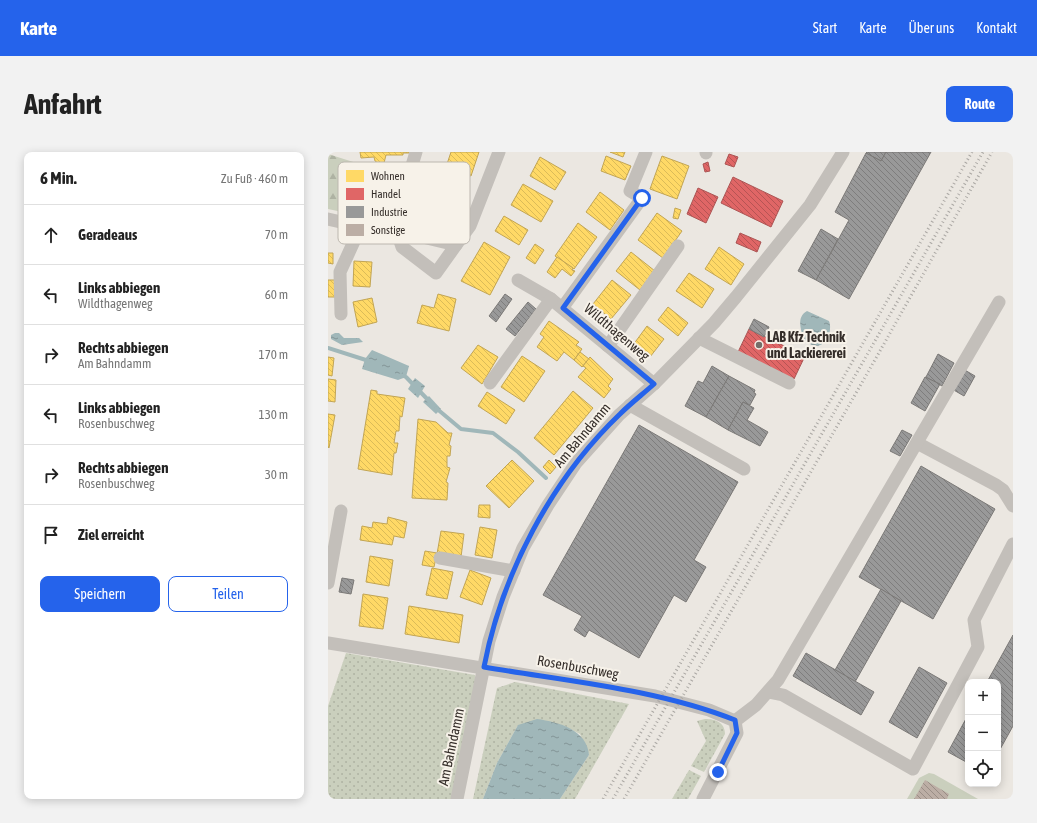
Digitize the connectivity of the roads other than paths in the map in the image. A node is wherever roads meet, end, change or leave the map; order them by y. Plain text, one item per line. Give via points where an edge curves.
1 (416, 152) edge
2 (499, 152) edge
3 (646, 152) edge
4 (843, 152) edge
5 (413, 162) edge
6 (328, 219) edge
7 (338, 221) edge
8 (470, 226) edge
9 (352, 244) edge
10 (401, 244) edge
11 (452, 244) edge
12 (456, 245) joint
13 (678, 246) dead end
14 (518, 280) dead end
15 (551, 299) junction
16 (999, 302) dead end
17 (563, 308) junction
18 (341, 314) dead end
19 (700, 338) junction
20 (608, 346) junction
21 (490, 383) dead end
22 (789, 383) dead end
23 (654, 384) junction
24 (630, 405) junction
25 (917, 442) junction
26 (744, 469) dead end
27 (1013, 506) edge
28 (342, 511) dead end
29 (1013, 544) edge
30 (440, 558) dead end
31 (514, 571) junction
32 (328, 583) edge
33 (328, 642) edge
34 (484, 667) junction
35 (768, 692) junction
36 (735, 720) junction
37 (456, 799) edge
38 (703, 799) edge

1 - 5 street
2 - 8 street
3 - 17 street via 630,191 642,198
4 - 19 street, Am Bahndamm via 810,205 736,298
6 - 7 street
9 - 18 street via 340,272
10 - 12 street via 436,273
11 - 12 street
13 - 20 street
14 - 15 street, Wildthagenweg
15 - 17 street, Wildthagenweg
15 - 21 street
16 - 25 street
17 - 20 street, Wildthagenweg
19 - 22 street
19 - 23 street, Am Bahndamm
20 - 23 street, Wildthagenweg
23 - 24 street, Am Bahndamm
24 - 26 street
24 - 31 street, Am Bahndamm via 576,463 548,504 523,548
25 - 27 street via 996,485 1003,490
25 - 35 street via 778,680
28 - 32 street
29 - 35 street via 974,620 978,647 913,769 783,695
30 - 31 street
31 - 34 street, Am Bahndamm via 503,597
33 - 34 street, Rosenbuschweg
34 - 36 street, Rosenbuschweg via 655,696 709,710
34 - 37 street, Am Bahndamm
35 - 36 street via 756,705
36 - 38 street via 737,733

